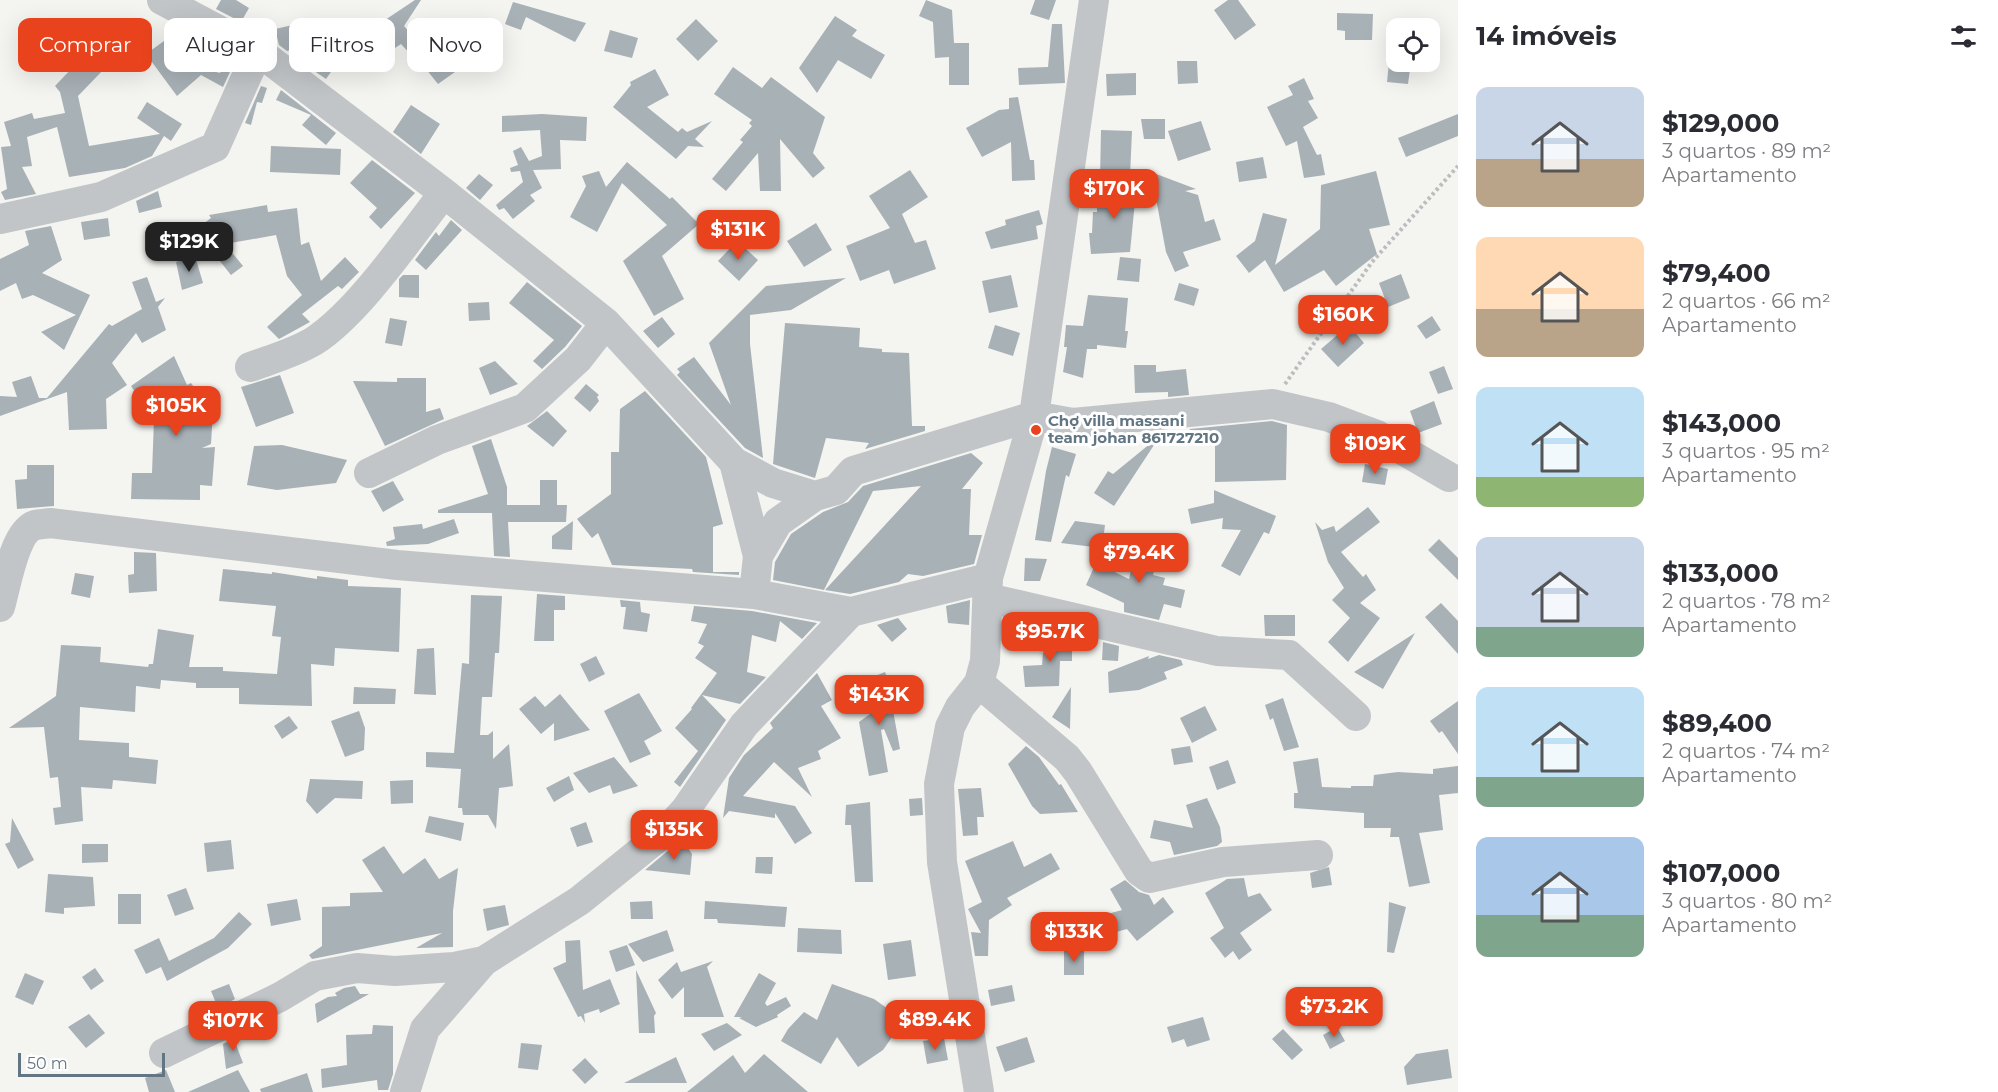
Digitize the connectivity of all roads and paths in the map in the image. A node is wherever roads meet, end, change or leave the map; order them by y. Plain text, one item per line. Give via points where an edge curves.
1 (162, 0) edge
2 (1094, 0) edge
3 (196, 18) edge
4 (277, 66) edge
5 (248, 72) edge
6 (1458, 166) edge
7 (444, 193) junction
8 (0, 219) edge
9 (606, 323) junction
10 (250, 367) dead end
11 (1272, 404) junction
12 (1034, 416) junction
13 (734, 462) junction
14 (369, 473) dead end
15 (1449, 477) dead end
16 (815, 496) junction
17 (758, 556) junction
18 (988, 588) junction
19 (754, 594) junction
20 (0, 607) edge
21 (851, 612) junction
22 (979, 683) junction
23 (1356, 716) dead end
24 (1318, 855) dead end
25 (484, 961) junction
26 (164, 1053) dead end
27 (405, 1092) edge
28 (979, 1092) edge

1 - 3 street
2 - 12 street
4 - 7 street
5 - 8 street via 214,147 101,197
6 - 11 path via 1372,262
7 - 9 street
7 - 10 street via 350,310 315,340
9 - 13 street
9 - 14 street via 579,359 525,408 437,440
11 - 12 street via 1073,423
11 - 15 street via 1368,431
12 - 16 street via 852,471 836,490
12 - 18 street
13 - 16 street via 773,483
13 - 17 street
16 - 17 street via 778,522
17 - 19 street
18 - 21 street
18 - 22 street via 985,661
18 - 23 street via 1217,651 1289,655
19 - 20 street via 397,565 50,524 34,525 25,532 16,548
19 - 21 street
21 - 25 street via 744,725 667,830 579,901
22 - 24 street via 1066,758 1138,872 1149,878 1223,862
22 - 28 street via 950,727 939,784 942,862
25 - 26 street via 395,971 357,968 315,976
25 - 27 street via 425,1029

